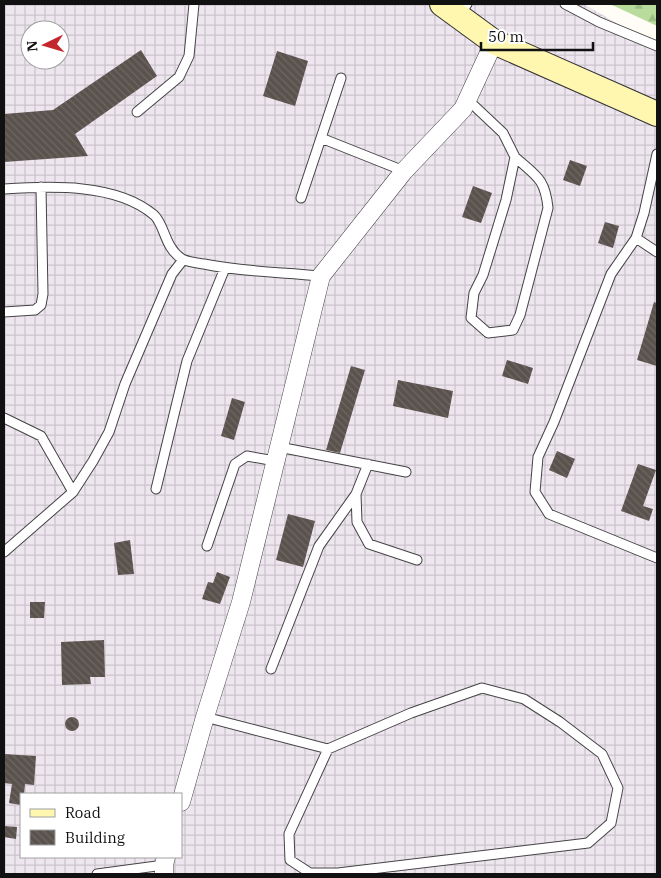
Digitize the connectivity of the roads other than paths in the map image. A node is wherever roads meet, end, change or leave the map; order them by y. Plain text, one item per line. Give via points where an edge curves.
1 (194, 4) edge
2 (565, 4) edge
3 (456, 8) edge
4 (494, 42) junction
5 (657, 46) edge
6 (341, 78) dead end
7 (468, 100) junction
8 (137, 112) dead end
9 (657, 114) edge
10 (321, 138) junction
11 (657, 156) edge
12 (515, 157) junction
13 (404, 171) junction
14 (41, 187) junction
15 (4, 189) edge
16 (302, 198) dead end
17 (636, 238) junction
18 (657, 252) edge
19 (183, 260) junction
20 (225, 268) junction
21 (321, 276) junction
22 (4, 312) edge
23 (4, 418) edge
24 (277, 454) junction
25 (368, 464) junction
26 (406, 472) dead end
27 (156, 489) dead end
28 (73, 492) junction
29 (356, 494) junction
30 (207, 546) dead end
31 (4, 552) edge
32 (657, 558) edge
33 (417, 560) dead end
34 (271, 669) dead end
35 (205, 717) junction
36 (328, 749) junction
37 (182, 798) edge
38 (164, 868) edge
39 (97, 874) edge

1 - 8 lane via 189,56 179,77
2 - 5 lane
3 - 4 main road
4 - 7 street
4 - 9 main road
6 - 10 lane
7 - 12 lane via 503,133
7 - 13 street
10 - 13 lane
10 - 16 lane
11 - 17 lane
12 - 12 lane via 506,200 474,293 471,318 488,333 513,330 520,315 548,208 546,192 538,177
13 - 21 street
14 - 15 lane
14 - 19 lane via 90,190 124,198 155,216 172,250
14 - 22 lane via 44,294 41,305 35,310
17 - 18 lane
17 - 32 lane via 611,274 538,457 535,492 548,514
19 - 20 lane
19 - 28 lane via 172,274 156,308 109,432
20 - 21 lane
20 - 27 lane via 187,361
21 - 24 street
23 - 28 lane via 41,436
24 - 25 lane
24 - 30 lane via 247,456 235,464
24 - 35 street via 241,602
25 - 26 lane
25 - 29 lane
28 - 31 lane
29 - 33 lane via 357,522 369,544
29 - 34 lane via 319,546
35 - 36 lane
35 - 37 street
36 - 36 lane via 411,713 482,688 524,699 560,722 602,754 618,788 611,823 588,843 338,873 310,873 290,860 289,834
38 - 39 lane

